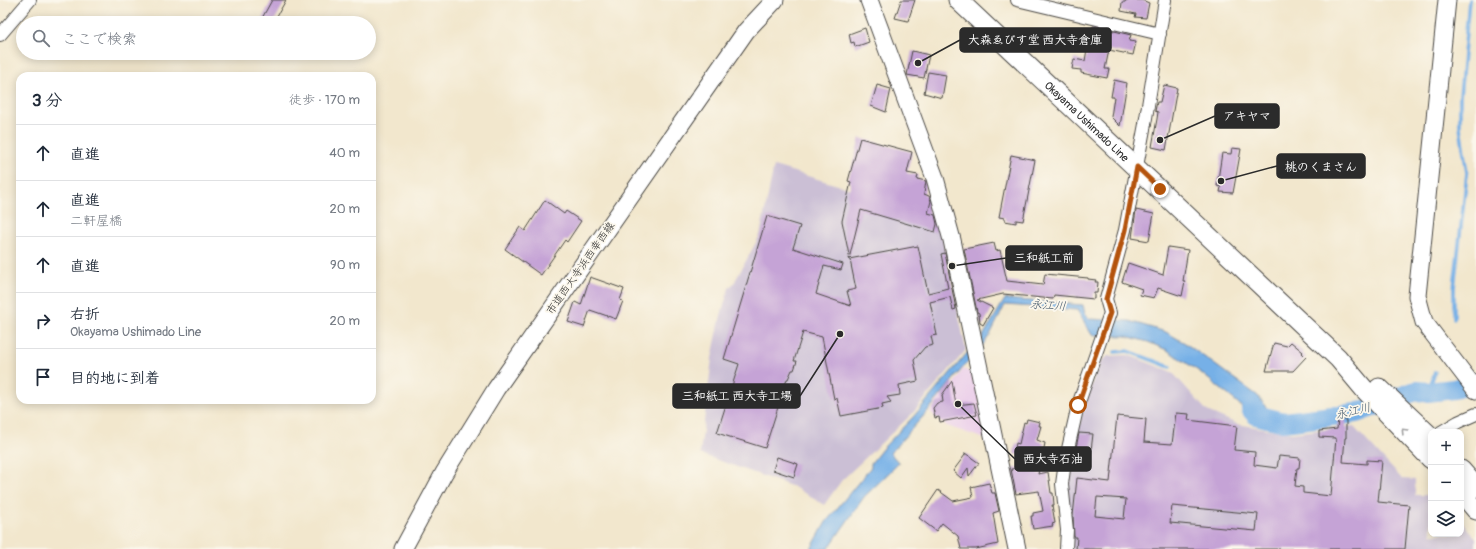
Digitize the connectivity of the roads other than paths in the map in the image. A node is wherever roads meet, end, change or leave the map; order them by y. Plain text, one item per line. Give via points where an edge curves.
1 (30, 0) edge
2 (775, 0) edge
3 (869, 0) edge
4 (958, 0) edge
5 (1017, 0) edge
6 (1165, 0) edge
7 (1447, 0) edge
8 (16, 16) edge
9 (16, 16) edge
10 (1160, 34) junction
11 (0, 35) edge
12 (1137, 167) junction
13 (1338, 358) junction
14 (1476, 390) edge
15 (1476, 414) edge
16 (1447, 429) edge
17 (1428, 434) edge
18 (1428, 457) edge
19 (1464, 473) edge
20 (1476, 486) edge
21 (1464, 496) edge
22 (1476, 510) edge
23 (403, 549) edge
24 (1017, 549) edge
25 (1066, 549) edge

1 - 8 street
2 - 23 street, 市道西大寺浜西幸西線 via 746,31 496,389 444,473
3 - 24 street via 935,178 952,240
4 - 12 main road, Okayama Ushimado Line
5 - 10 street
6 - 10 street
7 - 14 street via 1417,296 1424,322
9 - 11 street
10 - 12 street
12 - 13 main road, Okayama Ushimado Line
12 - 25 street via 1125,230 1106,299 1110,313 1078,405 1065,462 1062,484 1067,530
13 - 17 main road, Okayama Ushimado Line via 1374,383
18 -> 13 main road, Okayama Ushimado Line via 1364,390
15 - 16 street
19 - 20 main road
21 - 22 main road

